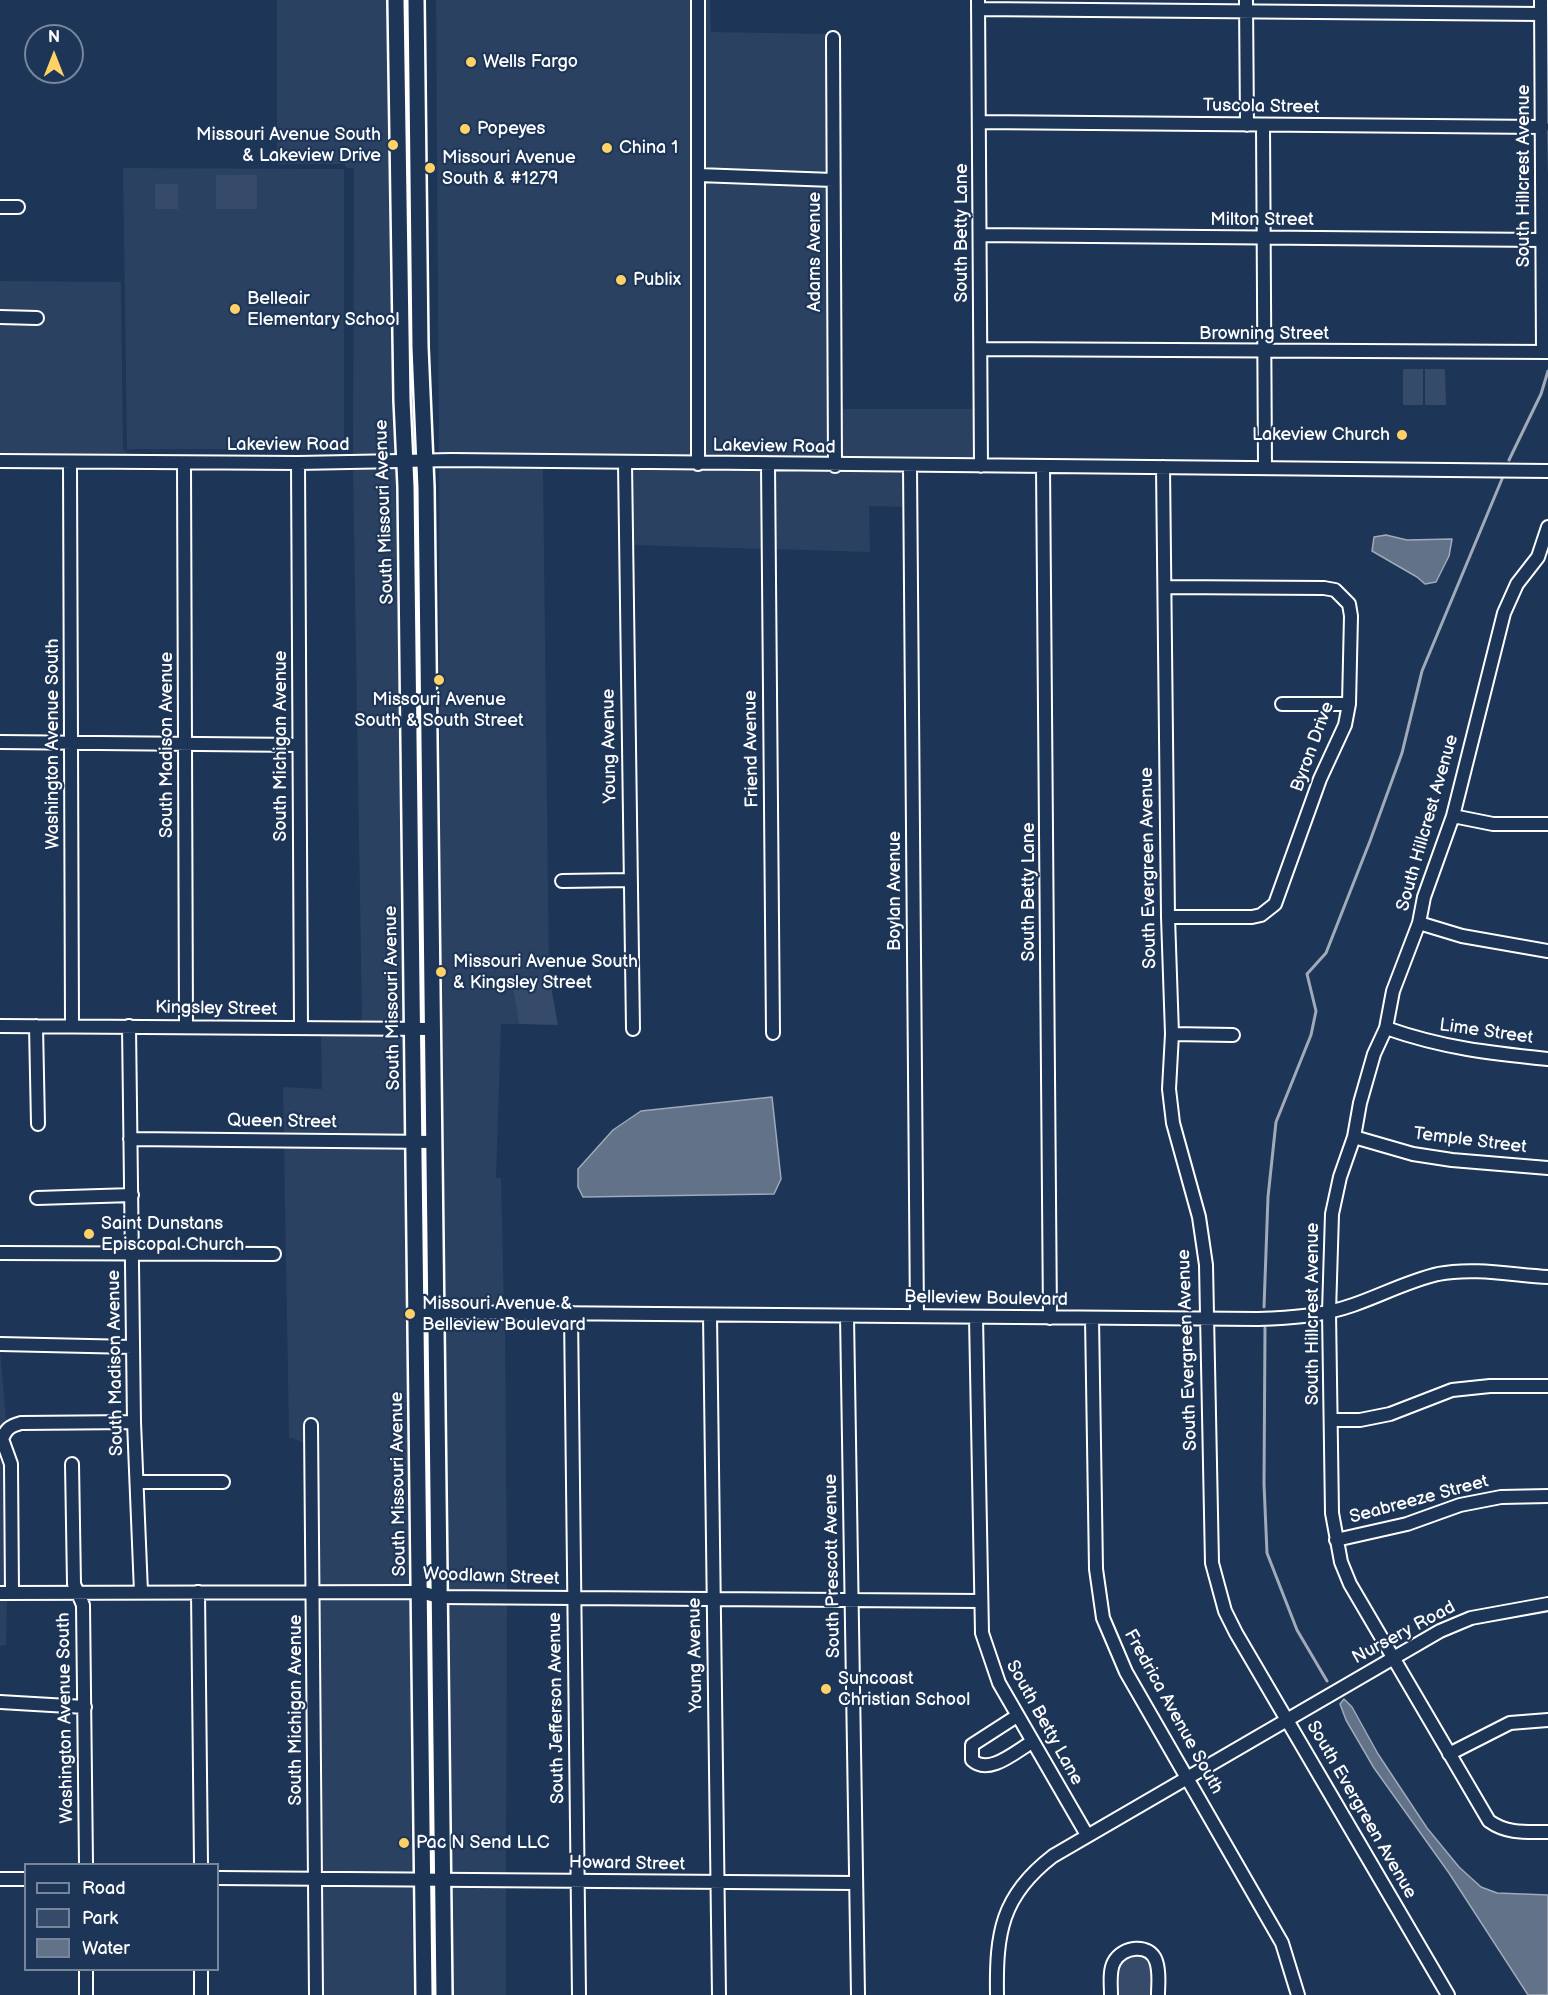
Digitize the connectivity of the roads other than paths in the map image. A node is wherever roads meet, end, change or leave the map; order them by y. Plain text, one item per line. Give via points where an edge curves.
1 (396, 0) edge
2 (416, 0) edge
3 (698, 0) edge
4 (1541, 0) edge
5 (978, 4) edge
6 (1246, 6) edge
7 (1541, 14) junction
8 (833, 38) dead end
9 (979, 122) junction
10 (1247, 124) junction
11 (1263, 125) junction
12 (1543, 127) junction
13 (698, 175) junction
14 (832, 180) junction
15 (0, 207) edge
16 (18, 207) dead end
17 (980, 236) junction
18 (1263, 238) junction
19 (1543, 240) junction
20 (0, 317) edge
21 (37, 318) dead end
22 (981, 349) junction
23 (1264, 352) junction
24 (1546, 352) edge
25 (0, 461) edge
26 (424, 461) junction
27 (70, 462) junction
28 (405, 462) junction
29 (184, 463) junction
30 (298, 463) junction
31 (625, 463) junction
32 (698, 464) junction
33 (768, 465) junction
34 (835, 466) junction
35 (910, 466) junction
36 (981, 466) junction
37 (1043, 466) junction
38 (1163, 467) junction
39 (1265, 468) junction
40 (1548, 471) edge
41 (1548, 526) edge
42 (1165, 587) junction
43 (1282, 704) dead end
44 (1349, 704) junction
45 (0, 742) edge
46 (71, 743) junction
47 (185, 744) junction
48 (299, 745) junction
49 (1453, 816) junction
50 (1548, 824) edge
51 (562, 880) dead end
52 (630, 880) junction
53 (1168, 917) junction
54 (1419, 923) junction
55 (1548, 951) edge
56 (0, 1026) edge
57 (36, 1026) junction
58 (72, 1026) junction
59 (129, 1026) junction
60 (186, 1027) junction
61 (301, 1028) junction
62 (1386, 1028) junction
63 (413, 1029) junction
64 (432, 1029) junction
65 (633, 1029) dead end
66 (773, 1033) dead end
67 (1172, 1034) junction
68 (1233, 1035) dead end
69 (1548, 1059) edge
70 (38, 1124) dead end
71 (1354, 1137) junction
72 (130, 1139) junction
73 (414, 1142) junction
74 (434, 1142) junction
75 (1548, 1168) edge
76 (132, 1195) junction
77 (37, 1198) dead end
78 (0, 1253) edge
79 (131, 1253) junction
80 (273, 1254) dead end
81 (1548, 1277) edge
82 (417, 1312) junction
83 (436, 1312) junction
84 (1329, 1312) junction
85 (571, 1313) junction
86 (710, 1315) junction
87 (847, 1316) junction
88 (917, 1316) junction
89 (976, 1317) junction
90 (1050, 1318) junction
91 (1092, 1318) junction
92 (1207, 1319) junction
93 (0, 1344) edge
94 (133, 1347) junction
95 (1548, 1386) edge
96 (1331, 1420) junction
97 (134, 1422) junction
98 (311, 1425) dead end
99 (72, 1464) dead end
100 (137, 1482) junction
101 (223, 1482) dead end
102 (1548, 1496) edge
103 (1336, 1540) junction
104 (141, 1592) junction
105 (198, 1592) junction
106 (313, 1592) junction
107 (420, 1592) junction
108 (6, 1593) edge
109 (78, 1593) junction
110 (439, 1597) junction
111 (574, 1598) junction
112 (714, 1599) junction
113 (851, 1600) junction
114 (980, 1601) junction
115 (1548, 1604) edge
116 (1393, 1658) junction
117 (0, 1702) edge
118 (85, 1707) junction
119 (1017, 1716) junction
120 (1288, 1720) junction
121 (1548, 1720) edge
122 (1032, 1742) junction
123 (1449, 1754) junction
124 (1188, 1777) junction
125 (1548, 1832) edge
126 (1087, 1835) junction
127 (86, 1863) edge
128 (201, 1863) edge
129 (219, 1878) edge
130 (315, 1878) junction
131 (0, 1879) edge
132 (24, 1879) edge
133 (423, 1879) junction
134 (443, 1881) junction
135 (577, 1882) junction
136 (718, 1883) junction
137 (856, 1883) junction
138 (86, 1971) edge
139 (201, 1971) edge
140 (86, 1995) edge
141 (201, 1995) edge
142 (316, 1995) edge
143 (424, 1995) edge
144 (444, 1995) edge
145 (579, 1995) edge
146 (719, 1995) edge
147 (858, 1995) edge
148 (997, 1995) edge
149 (1111, 1995) edge
150 (1158, 1995) edge
151 (1298, 1995) edge
152 (1448, 1995) edge

1 - 28 main road, South Missouri Avenue
2 - 26 main road
3 - 13 street
4 - 7 street, South Hillcrest Avenue
5 - 6 street
5 - 9 street, South Betty Lane
6 - 7 street
6 - 10 street
7 - 12 street, South Hillcrest Avenue
8 - 14 street, Adams Avenue
9 - 10 street, Tuscola Street
9 - 17 street, South Betty Lane
10 - 11 street, Tuscola Street
11 - 12 street, Tuscola Street
11 - 18 street
12 - 19 street, South Hillcrest Avenue
13 - 14 street
13 - 32 street
14 - 34 street, Adams Avenue
15 - 16 street
17 - 18 street, Milton Street
17 - 22 street, South Betty Lane
18 - 19 street, Milton Street
18 - 23 street
19 - 24 street, South Hillcrest Avenue
20 - 21 street
22 - 23 street, Browning Street
22 - 36 street, South Betty Lane
23 - 24 street, Browning Street
23 - 39 street
25 - 27 street, Lakeview Road
26 - 28 street, Lakeview Road
26 - 31 street, Lakeview Road
26 - 64 main road
27 - 29 street, Lakeview Road
27 - 46 street, Washington Avenue South
28 - 30 street, Lakeview Road
28 - 63 main road, South Missouri Avenue
29 - 30 street, Lakeview Road
29 - 47 street, South Madison Avenue
30 - 48 street, South Michigan Avenue
31 - 32 street, Lakeview Road
31 - 52 street, Young Avenue
32 - 33 street, Lakeview Road
33 - 34 street, Lakeview Road
33 - 66 street, Friend Avenue
34 - 35 street, Lakeview Road
35 - 36 street, Lakeview Road
35 - 88 street, Boylan Avenue
36 - 37 street, Lakeview Road
37 - 38 street, Lakeview Road
37 - 90 street, South Betty Lane
38 - 39 street, Lakeview Road
38 - 42 street, South Evergreen Avenue
39 - 40 street, Lakeview Road
41 - 49 street, South Hillcrest Avenue via 1538,557 1517,584 1504,613
42 - 44 street, Byron Drive via 1335,590 1349,604 1351,616
42 - 53 street, South Evergreen Avenue
43 - 44 street
44 - 53 street, Byron Drive via 1275,904 1252,917
45 - 46 street
46 - 47 street
46 - 58 street, Washington Avenue South
47 - 48 street
47 - 60 street, South Madison Avenue
48 - 61 street, South Michigan Avenue
49 - 50 street via 1493,824
49 - 54 street, South Hillcrest Avenue via 1424,897
51 - 52 street
52 - 65 street, Young Avenue
53 - 67 street, South Evergreen Avenue
54 - 55 street via 1462,936
54 - 62 street, South Hillcrest Avenue via 1393,991
56 - 57 street, Kingsley Street
57 - 58 street, Kingsley Street
57 - 70 street
58 - 59 street, Kingsley Street
59 - 60 street, Kingsley Street
59 - 72 street, South Madison Avenue
60 - 61 street, Kingsley Street
61 - 63 street, Kingsley Street
62 - 69 street, Lime Street via 1466,1051
62 - 71 street, South Hillcrest Avenue via 1365,1083
63 - 64 street, Kingsley Street
63 - 73 main road, South Missouri Avenue
64 - 74 main road
67 - 68 street
67 - 92 street, South Evergreen Avenue via 1169,1089 1173,1123 1199,1217 1206,1265
71 - 75 street, Temple Street via 1442,1159
71 - 84 street, South Hillcrest Avenue via 1332,1214
72 - 73 street, Queen Street
72 - 76 street, South Madison Avenue
73 - 74 street, Queen Street
73 - 82 main road, South Missouri Avenue
74 - 83 main road
76 - 77 street
76 - 79 street, South Madison Avenue
78 - 79 street
79 - 80 street
79 - 94 street, South Madison Avenue
81 - 84 street, Belleview Boulevard via 1442,1273
82 - 83 street, Belleview Boulevard
82 - 107 main road, South Missouri Avenue
83 - 85 street, Belleview Boulevard
83 - 110 main road
84 - 92 street, Belleview Boulevard via 1295,1318
84 - 96 street, South Hillcrest Avenue
85 - 86 street, Belleview Boulevard
85 - 111 street, South Jefferson Avenue
86 - 87 street, Belleview Boulevard
86 - 112 street, Young Avenue
87 - 88 street, Belleview Boulevard
87 - 113 street, South Prescott Avenue
88 - 89 street, Belleview Boulevard
89 - 90 street, Belleview Boulevard
89 - 114 street, South Betty Lane
90 - 91 street, Belleview Boulevard
91 - 92 street, Belleview Boulevard
91 - 124 street, Fredrica Avenue South via 1096,1569 1103,1618 1126,1672
92 - 120 street, South Evergreen Avenue via 1212,1563 1225,1611
93 - 94 street
94 - 97 street, South Madison Avenue
95 - 96 street via 1452,1390 1390,1414
96 - 103 street, South Hillcrest Avenue
97 - 100 street, South Madison Avenue
97 - 108 street via 10,1425 2,1439 11,1464
98 - 106 street, South Michigan Avenue
99 - 109 street, Washington Avenue South via 74,1584
100 - 101 street
100 - 104 street, South Madison Avenue
102 - 103 street, Seabreeze Street via 1501,1497 1470,1503 1407,1524
103 - 116 street, South Hillcrest Avenue via 1350,1584
104 - 105 street, Woodlawn Street
104 - 109 street, Woodlawn Street
105 - 106 street, Woodlawn Street
105 - 128 street
106 - 107 street, Woodlawn Street
106 - 130 street, South Michigan Avenue
107 - 110 street, Woodlawn Street
107 - 133 main road, South Missouri Avenue
108 - 109 street, Woodlawn Street
109 - 118 street, Washington Avenue South via 83,1605
110 - 111 street, Woodlawn Street
110 - 134 main road
111 - 112 street, Woodlawn Street
111 - 135 street, South Jefferson Avenue
112 - 113 street, Woodlawn Street
112 - 136 street, Young Avenue
113 - 114 street, Woodlawn Street
113 - 137 street, South Prescott Avenue
114 - 119 street, South Betty Lane via 988,1657
115 - 116 street, Nursery Road via 1471,1618
116 - 120 street, Nursery Road
116 - 123 street, South Hillcrest Avenue
117 - 118 street
118 - 127 street, Washington Avenue South
119 - 122 street, South Betty Lane
119 - 122 street via 972,1745 972,1760 980,1766 991,1766
120 - 124 street, Nursery Road
120 - 152 street, South Evergreen Avenue
121 - 123 street via 1510,1723
122 - 126 street, South Betty Lane
123 - 125 street, South Hillcrest Avenue via 1489,1821 1513,1832
124 - 126 street, Nursery Road
124 - 151 street, Fredrica Avenue South via 1282,1942
126 - 148 street via 1035,1870 1010,1903 1000,1928
129 - 130 street, Howard Street
130 - 133 street, Howard Street
130 - 142 street, South Michigan Avenue
131 - 132 street
133 - 134 street, Howard Street
133 - 143 main road, South Missouri Avenue
134 - 135 street, Howard Street
134 - 144 main road
135 - 136 street, Howard Street
135 - 145 street, South Jefferson Avenue
136 - 137 street, Howard Street
136 - 146 street, Young Avenue
137 - 147 street, South Prescott Avenue
138 - 140 street
139 - 141 street
149 - 150 street via 1113,1963 1123,1952 1134,1949 1143,1949 1156,1959

